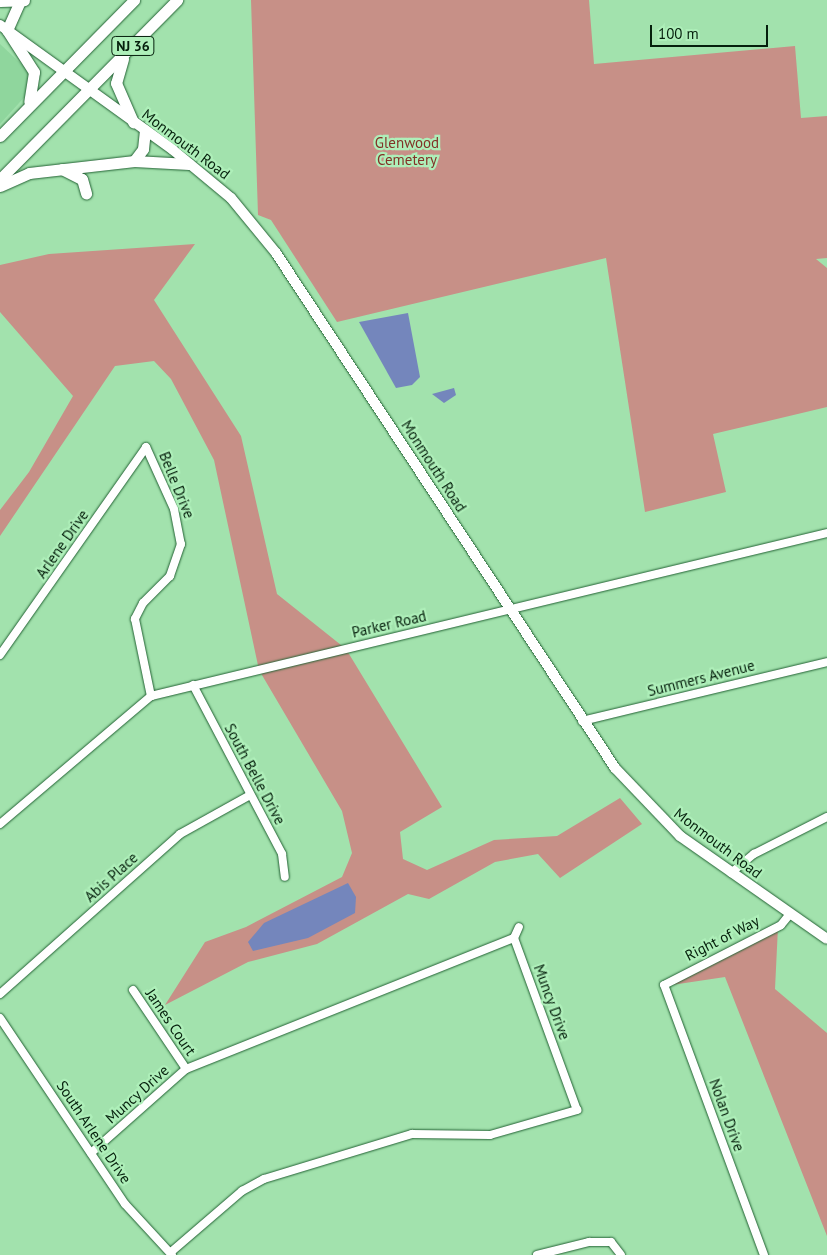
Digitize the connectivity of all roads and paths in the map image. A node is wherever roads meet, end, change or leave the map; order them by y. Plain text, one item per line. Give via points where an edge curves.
1 (23, 0) edge
2 (134, 0) edge
3 (177, 0) edge
4 (0, 1) edge
5 (3, 27) edge
6 (129, 50) junction
7 (63, 73) junction
8 (88, 91) junction
9 (26, 108) junction
10 (133, 122) junction
11 (145, 130) junction
12 (0, 136) edge
13 (134, 161) junction
14 (189, 164) junction
15 (60, 169) junction
16 (0, 179) edge
17 (0, 186) edge
18 (86, 193) dead end
19 (146, 447) joint
20 (827, 533) edge
21 (509, 609) junction
22 (0, 655) edge
23 (827, 662) edge
24 (193, 685) junction
25 (151, 696) junction
26 (582, 721) junction
27 (250, 795) junction
28 (827, 817) edge
29 (0, 824) edge
30 (731, 873) junction
31 (285, 876) dead end
32 (790, 914) junction
33 (518, 927) dead end
34 (514, 938) junction
35 (827, 939) edge
36 (664, 985) joint
37 (133, 990) dead end
38 (0, 994) edge
39 (0, 1018) edge
40 (186, 1069) junction
41 (577, 1110) junction
42 (586, 1114) dead end
43 (91, 1153) junction
44 (616, 1233) dead end
45 (610, 1242) junction
46 (171, 1254) edge
47 (537, 1255) edge
48 (621, 1255) edge
49 (764, 1255) edge

1 - 4 highway
1 - 5 highway
2 - 7 highway, NJ 36
3 - 6 highway, NJ 36
5 - 7 main road, Monmouth Road
5 - 9 highway via 34,72 35,87
6 - 8 highway, NJ 36
6 - 10 highway via 117,71 116,83
7 - 8 main road, Monmouth Road
7 - 9 highway, NJ 36
8 - 10 main road, Monmouth Road
8 - 16 highway, NJ 36
9 - 12 highway, NJ 36
10 - 11 main road, Monmouth Road
11 - 13 highway via 142,149
11 - 14 main road, Monmouth Road
13 - 14 highway
13 - 15 highway
14 - 21 main road, Monmouth Road via 231,198 276,253
15 - 17 highway via 29,173
15 - 18 highway via 82,179
19 - 22 street, Arlene Drive
19 - 25 street, Belle Drive via 174,509 181,544 170,576 143,603 135,619
20 - 21 street, Parker Road
21 - 24 street, Parker Road
21 - 26 main road, Monmouth Road
23 - 26 street, Summers Avenue
24 - 25 street, Parker Road
24 - 27 street, South Belle Drive
25 - 29 street, Parker Road via 116,722
26 - 30 main road, Monmouth Road via 615,768 659,818
27 - 31 street, South Belle Drive via 282,854
27 - 38 street, Abis Place via 174,839
28 - 30 street via 754,854
30 - 32 main road, Monmouth Road
32 - 35 main road, Monmouth Road
32 - 36 street, Right of Way via 781,925
33 - 34 street
34 - 40 street, Muncy Drive
34 - 41 street, Muncy Drive
36 - 49 street, Nolan Drive
37 - 40 street, James Court
39 - 43 street, South Arlene Drive
40 - 43 street, Muncy Drive
41 - 42 street
41 - 46 street via 490,1135 412,1134 264,1179 242,1191
43 - 46 street, South Arlene Drive via 125,1204
44 - 45 street
45 - 47 street via 581,1242
45 - 48 street

